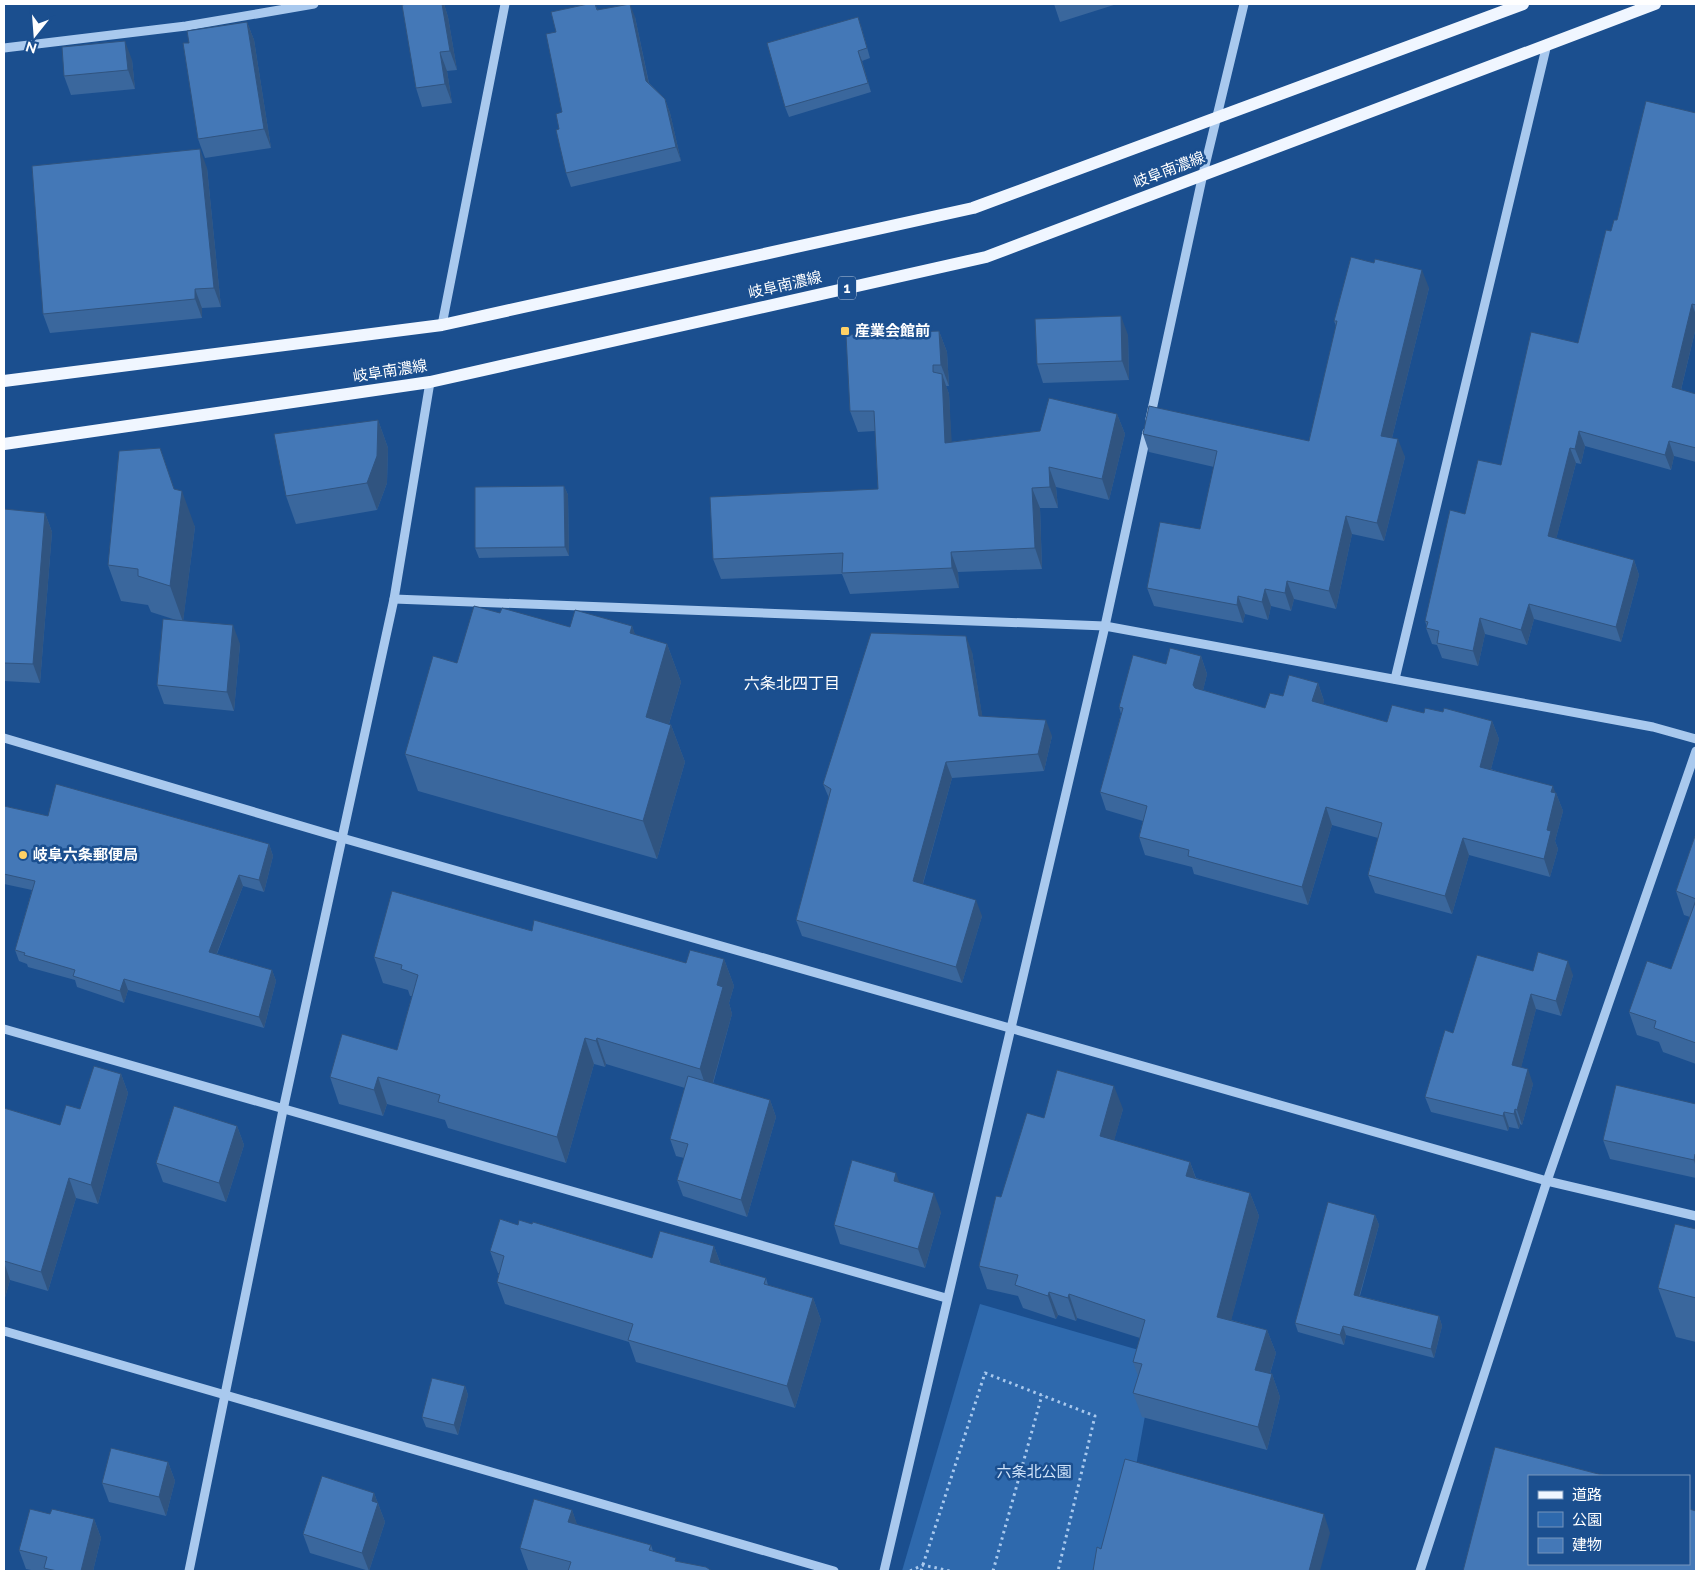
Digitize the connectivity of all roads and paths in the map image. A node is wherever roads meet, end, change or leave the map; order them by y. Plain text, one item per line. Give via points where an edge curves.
1 (314, 4) edge
2 (505, 4) edge
3 (1244, 4) edge
4 (1522, 4) edge
5 (1655, 4) edge
6 (1548, 44) junction
7 (4, 48) edge
8 (1218, 117) junction
9 (1203, 174) junction
10 (442, 325) junction
11 (4, 381) edge
12 (430, 382) junction
13 (4, 444) edge
14 (394, 599) junction
15 (1105, 626) junction
16 (1394, 679) junction
17 (4, 738) edge
18 (1696, 739) edge
19 (1696, 751) edge
20 (342, 838) junction
21 (1012, 1028) junction
22 (4, 1029) edge
23 (283, 1110) junction
24 (1546, 1181) junction
25 (1696, 1216) edge
26 (946, 1298) junction
27 (4, 1331) edge
28 (225, 1395) junction
29 (1042, 1396) junction
30 (923, 1565) junction
31 (189, 1571) edge
32 (834, 1571) edge
33 (884, 1571) edge
34 (910, 1571) edge
35 (922, 1571) edge
36 (950, 1571) edge
37 (993, 1571) edge
38 (1058, 1571) edge
39 (1420, 1571) edge

1 - 7 street via 186,26
2 - 10 street
3 - 8 street
4 - 8 main road
5 - 6 main road, 岐阜南濃線 / 1
6 - 9 main road, 岐阜南濃線 / 1
6 - 16 street
8 - 9 street
8 - 10 main road via 973,208
9 - 12 main road, 岐阜南濃線 / 1 via 986,257
9 - 15 street
10 - 11 main road
12 - 13 main road, 岐阜南濃線 / 1
12 - 14 street
14 - 15 street
14 - 20 street
15 - 16 street
15 - 21 street
16 - 18 street via 1653,727
17 - 20 street
19 - 24 street
20 - 21 street
20 - 23 street
21 - 24 street
21 - 26 street
22 - 23 street
23 - 26 street
23 - 28 street
24 - 25 street
24 - 39 street
26 - 33 street
27 - 28 street
28 - 31 street
28 - 32 street
29 - 30 path via 985,1373
29 - 37 path
29 - 38 path via 1095,1416
30 - 34 path
30 - 35 path
30 - 36 path

